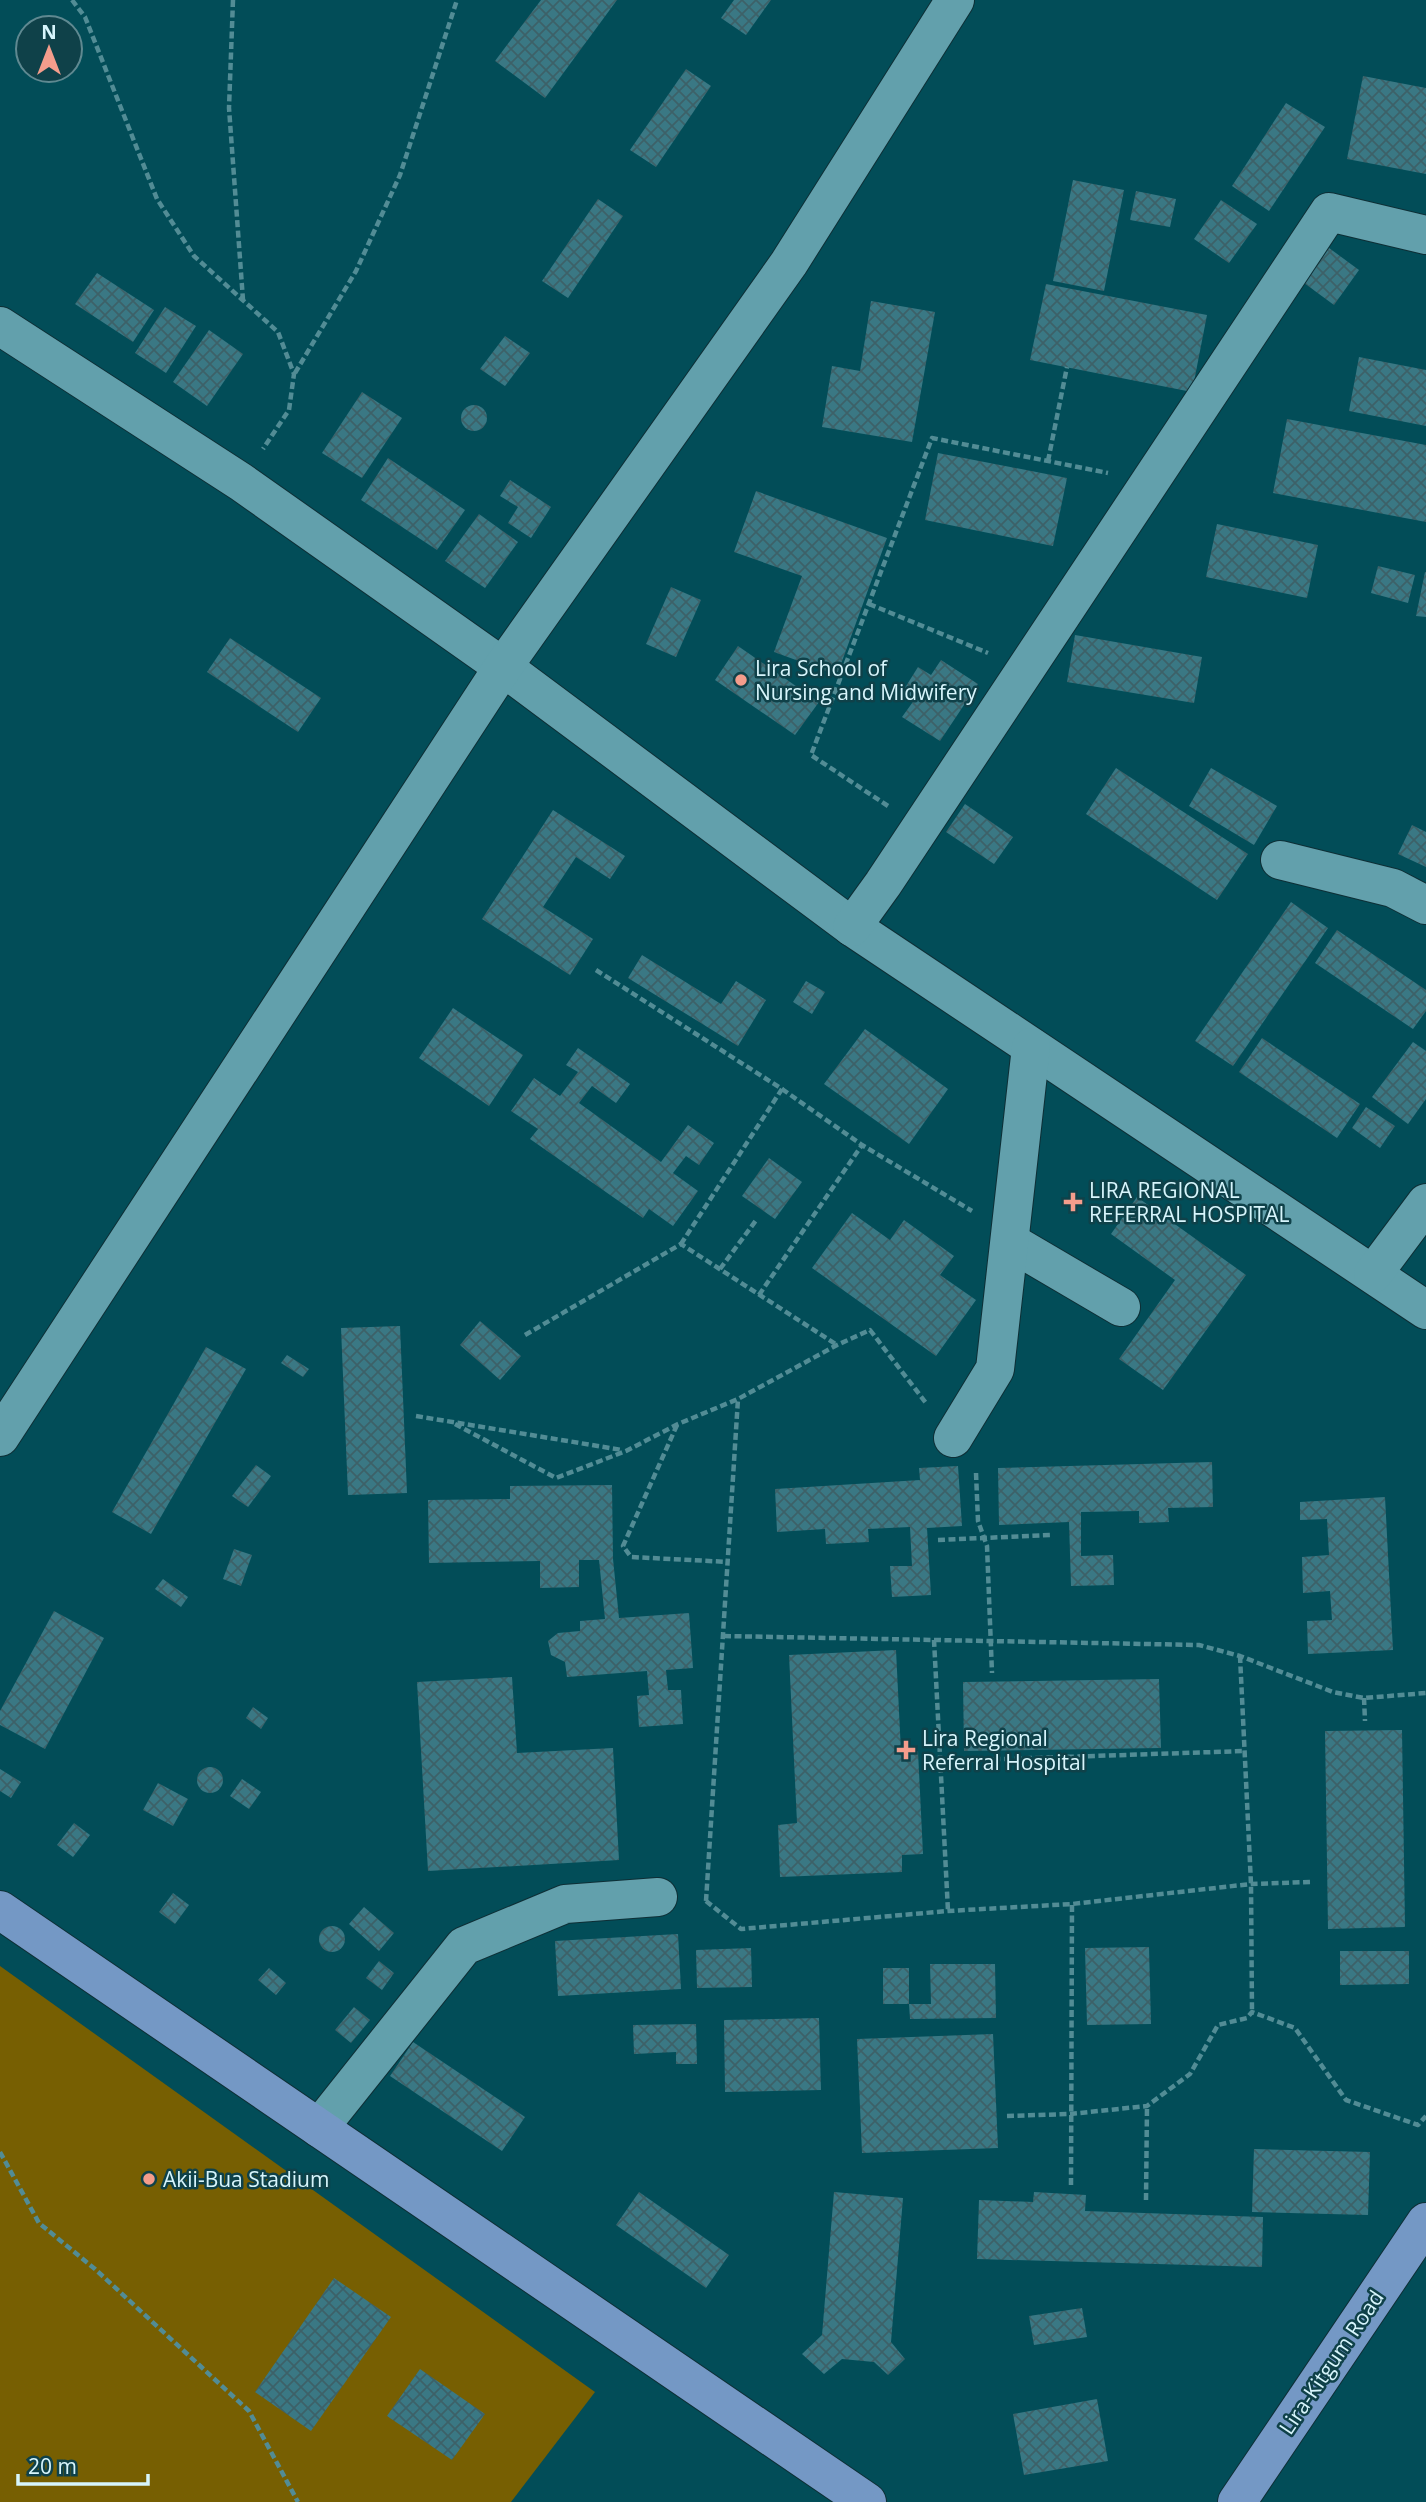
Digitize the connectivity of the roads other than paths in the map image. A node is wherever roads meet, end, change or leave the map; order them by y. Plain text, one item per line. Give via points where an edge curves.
1 (955, 0) edge
2 (1426, 234) edge
3 (0, 326) edge
4 (503, 667) junction
5 (1280, 860) dead end
6 (1426, 905) edge
7 (852, 927) junction
8 (1031, 1047) junction
9 (1426, 1203) edge
10 (1010, 1238) junction
11 (1373, 1274) junction
12 (1121, 1307) dead end
13 (1426, 1310) edge
14 (0, 1437) edge
15 (953, 1438) road end
16 (659, 1897) road end
17 (0, 1910) edge
18 (318, 2128) junction
19 (1426, 2222) edge
20 (867, 2502) edge
21 (1237, 2502) edge

1 - 4 street via 789,263
2 - 7 street via 1329,212
3 - 4 street via 241,482
4 - 7 street
4 - 14 street
5 - 6 street via 1393,888
7 - 8 street
8 - 10 street
8 - 11 street
9 - 11 street
10 - 12 street
10 - 15 street via 995,1369
11 - 13 street
16 - 18 street via 565,1904 464,1946
17 - 18 main road
18 - 20 main road
19 - 21 main road, Lira-Kitgum Road

